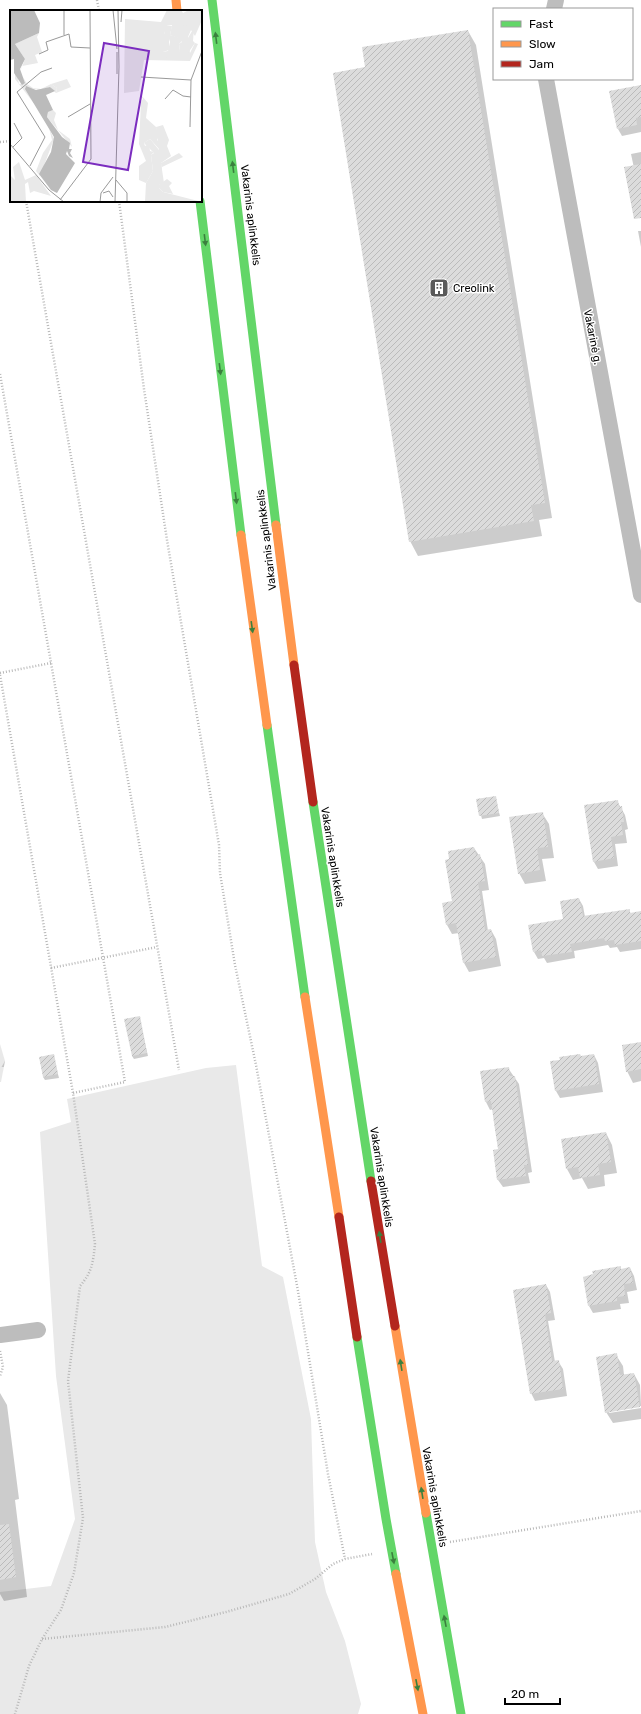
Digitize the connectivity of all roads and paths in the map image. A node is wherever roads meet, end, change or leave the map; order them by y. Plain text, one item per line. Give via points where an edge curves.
1 (97, 0) edge
2 (176, 0) edge
3 (212, 0) edge
4 (99, 10) edge
5 (177, 10) edge
6 (546, 80) edge
7 (10, 141) edge
8 (0, 142) edge
9 (26, 202) edge
10 (119, 202) edge
11 (200, 202) edge
12 (0, 374) edge
13 (641, 595) edge
14 (51, 663) junction
15 (0, 674) edge
16 (157, 947) junction
17 (103, 958) junction
18 (51, 968) junction
19 (180, 1070) dead end
20 (73, 1093) junction
21 (38, 1330) dead end
22 (0, 1335) edge
23 (0, 1351) edge
24 (0, 1376) edge
25 (641, 1511) edge
26 (472, 1539) dead end
27 (354, 1557) dead end
28 (345, 1559) junction
29 (42, 1639) junction
30 (453, 1660) junction
31 (468, 1700) dead end
32 (15, 1714) edge
33 (422, 1714) edge
34 (461, 1714) edge

1 - 4 path
2 - 5 highway
30 -> 3 highway, Vakarinis aplinkkelis via 400,1363 315,820 284,592
6 - 13 street, Vakarinė g.
7 - 8 path
9 - 16 path
10 - 28 path via 144,389 219,845 220,873 235,965 298,1291 328,1474
11 -> 33 highway via 247,586 307,1014 384,1512
12 - 14 path
14 - 15 path
14 - 17 path
15 - 18 path
16 - 17 path
16 - 19 path
17 - 18 path
17 - 20 path via 125,1082
18 - 20 path
20 - 29 path via 95,1244 89,1275 80,1286 68,1381 83,1518 74,1573 61,1610
21 - 22 street
23 - 24 path via 3,1368
25 - 26 path
27 - 28 path
28 - 29 path via 332,1564 315,1579 289,1594 226,1612 165,1627
29 - 32 path via 29,1666
30 - 31 highway
30 - 34 highway, Vakarinis aplinkkelis

